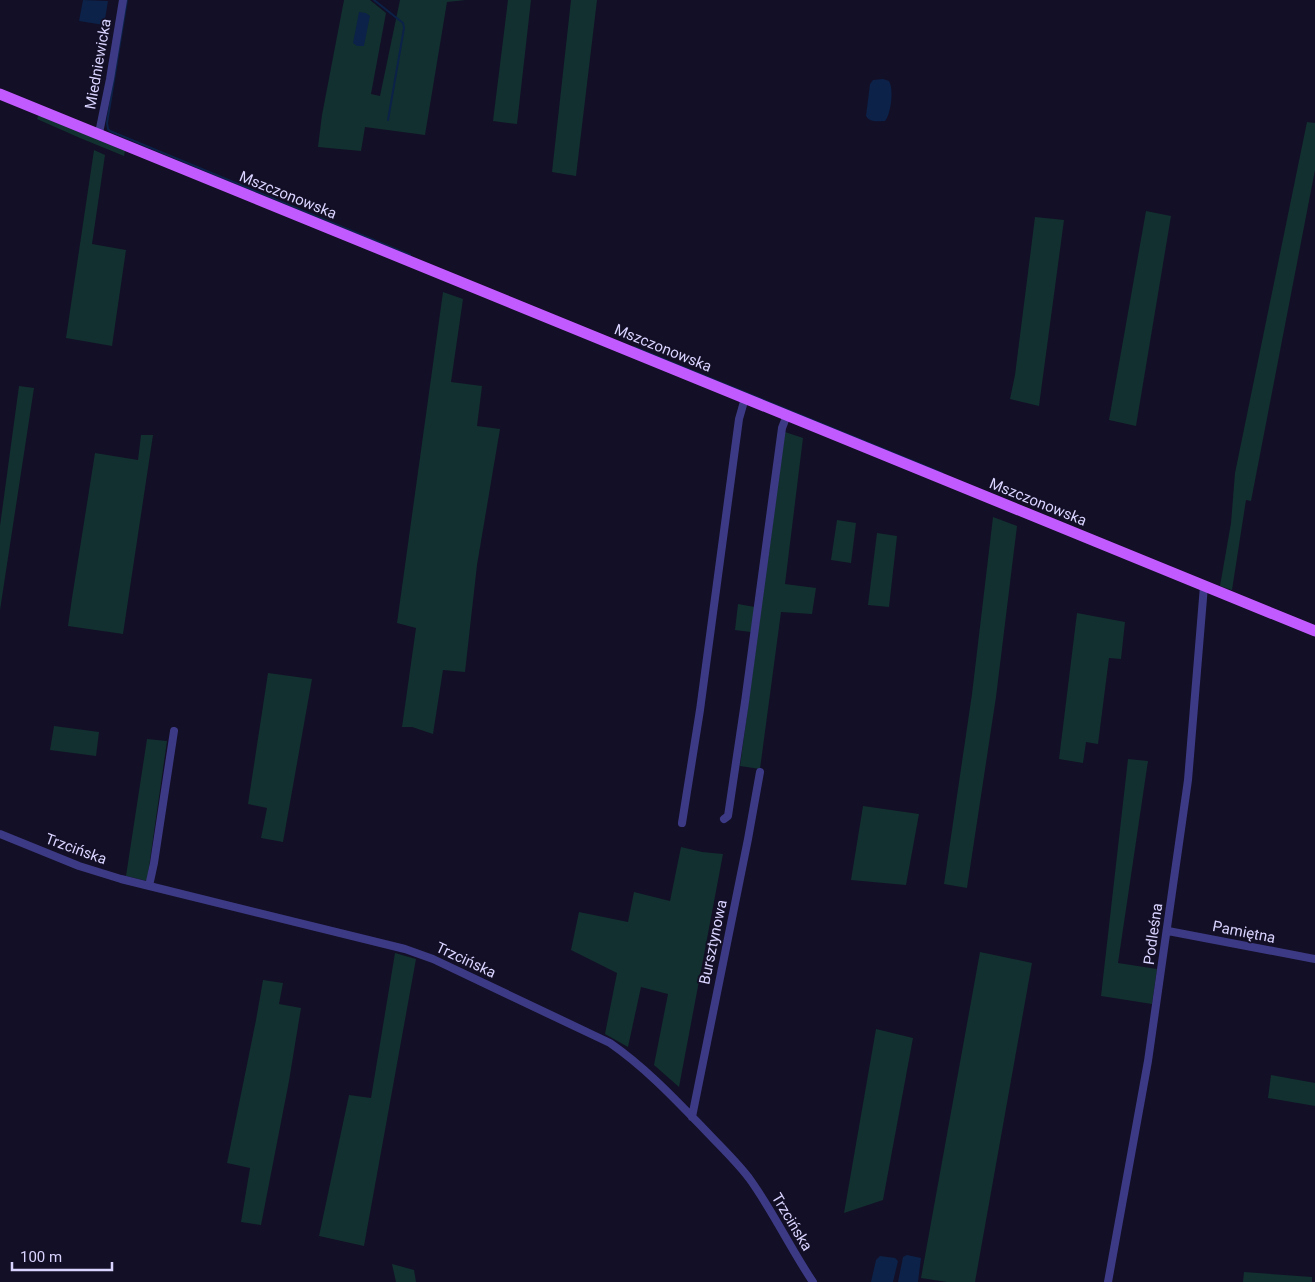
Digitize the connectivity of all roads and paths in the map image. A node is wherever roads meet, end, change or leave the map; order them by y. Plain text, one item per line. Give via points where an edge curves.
1 (123, 0) edge
2 (0, 94) edge
3 (99, 133) junction
4 (745, 398) junction
5 (787, 415) junction
6 (1204, 586) junction
7 (1315, 631) edge
8 (174, 731) dead end
9 (760, 772) dead end
10 (724, 819) dead end
11 (682, 823) dead end
12 (0, 834) edge
13 (149, 886) junction
14 (1168, 931) junction
15 (1315, 959) edge
16 (692, 1117) junction
17 (812, 1282) edge
18 (1108, 1282) edge

1 - 3 street, Miedniewicka
2 - 3 main road, Mszczonowska
3 - 4 main road, Mszczonowska
4 - 5 main road, Mszczonowska
4 - 11 street via 739,419
5 - 6 main road, Mszczonowska
5 - 10 street via 782,428 728,816
6 - 7 main road, Mszczonowska
6 - 14 street, Podleśna via 1188,780
8 - 13 street
9 - 16 street, Bursztynowa
12 - 13 street, Trzcińska via 79,866
13 - 16 street, Trzcińska via 433,959 610,1043 648,1073
14 - 15 street, Pamiętna
14 - 18 street, Podleśna
16 - 17 street, Trzcińska via 748,1176

